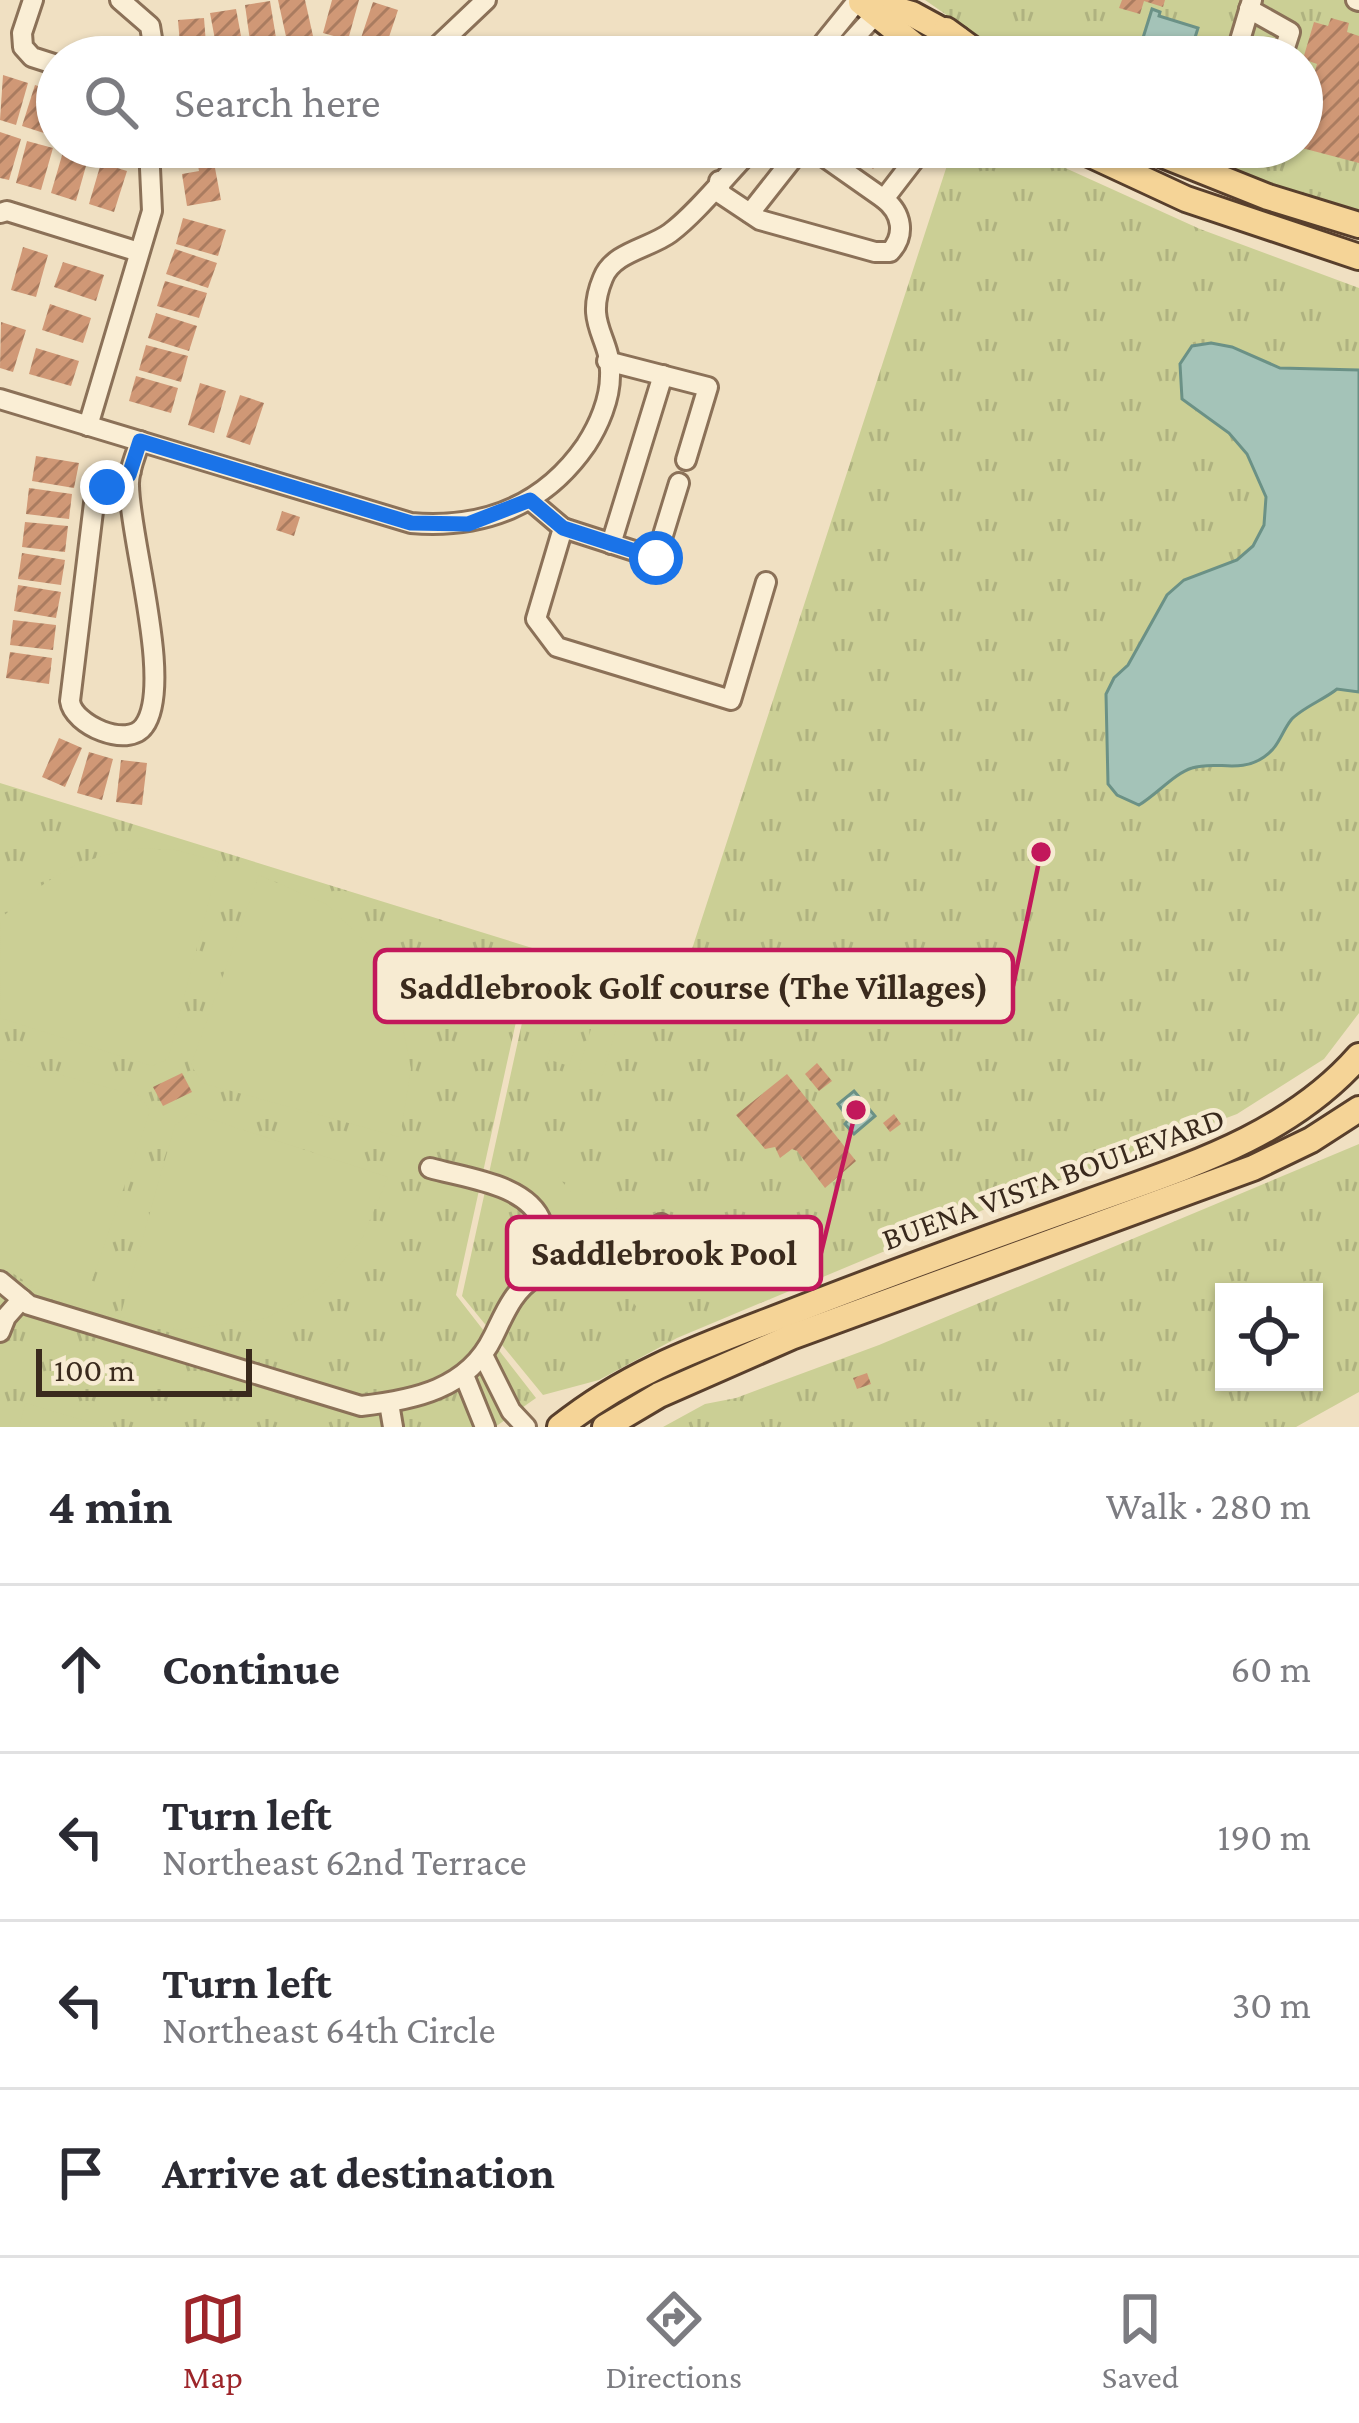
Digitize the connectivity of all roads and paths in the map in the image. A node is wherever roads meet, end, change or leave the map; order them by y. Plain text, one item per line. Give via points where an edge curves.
1 (33, 0) edge
2 (120, 0) edge
3 (487, 0) edge
4 (908, 0) edge
5 (864, 4) edge
6 (1251, 5) edge
7 (152, 36) edge
8 (448, 36) edge
9 (833, 36) edge
10 (848, 36) edge
11 (903, 36) edge
12 (952, 36) edge
13 (954, 36) edge
14 (1241, 36) edge
15 (1289, 36) edge
16 (36, 58) edge
17 (150, 168) edge
18 (728, 168) edge
19 (733, 168) edge
20 (788, 168) edge
21 (837, 168) edge
22 (908, 168) edge
23 (1119, 168) edge
24 (1196, 168) edge
25 (719, 182) junction
26 (884, 200) junction
27 (0, 213) edge
28 (750, 213) junction
29 (1359, 225) edge
30 (139, 252) junction
31 (1359, 257) edge
32 (607, 361) junction
33 (663, 375) junction
34 (0, 400) edge
35 (88, 426) junction
36 (140, 441) junction
37 (686, 460) dead end
38 (131, 471) junction
39 (679, 483) dead end
40 (530, 500) junction
41 (563, 528) junction
42 (611, 544) junction
43 (766, 582) dead end
44 (1359, 1056) edge
45 (1359, 1109) edge
46 (430, 1168) dead end
47 (661, 1224) dead end
48 (550, 1272) junction
49 (0, 1281) edge
50 (22, 1299) junction
51 (0, 1332) edge
52 (484, 1354) junction
53 (464, 1375) junction
54 (389, 1403) junction
55 (393, 1427) edge
56 (485, 1427) edge
57 (526, 1427) edge
58 (560, 1427) edge
59 (604, 1427) edge

1 - 16 street via 22,47
2 - 7 street
3 - 8 street
4 - 13 main road
5 - 9 street
5 - 10 street
5 - 11 main road
5 - 12 main road via 892,5
6 - 14 street
6 - 15 street
17 - 30 street via 152,212
18 - 25 street
19 - 25 street
20 - 28 street
21 - 26 street
22 - 26 street
23 - 31 main road
24 - 29 main road
25 - 28 street via 721,194
25 - 32 street via 670,234 604,272 593,313
26 - 28 street via 900,219 890,252
27 - 30 street
30 - 35 street
32 - 33 street
32 - 40 street via 611,374 593,434
33 - 37 street via 708,387
33 - 42 street
34 - 35 street
35 - 36 street
36 - 38 street
36 - 40 street via 411,523 468,524
38 - 38 street via 94,503 70,701 82,722 126,735 146,723 157,685
39 - 42 street via 656,558
40 - 41 street
41 - 42 street
41 - 43 street via 536,619 557,647 731,700
44 - 58 main road, BUENA VISTA BOULEVARD via 1258,1136 650,1367
45 - 59 main road, BUENA VISTA BOULEVARD via 1253,1168 791,1337
46 - 48 street via 526,1201 541,1218
47 - 48 street via 591,1268
48 - 52 street via 522,1288
49 - 50 street
50 - 51 street
50 - 54 street via 361,1406
52 - 53 street
52 - 57 street
53 - 54 street
53 - 56 street
54 - 55 street

